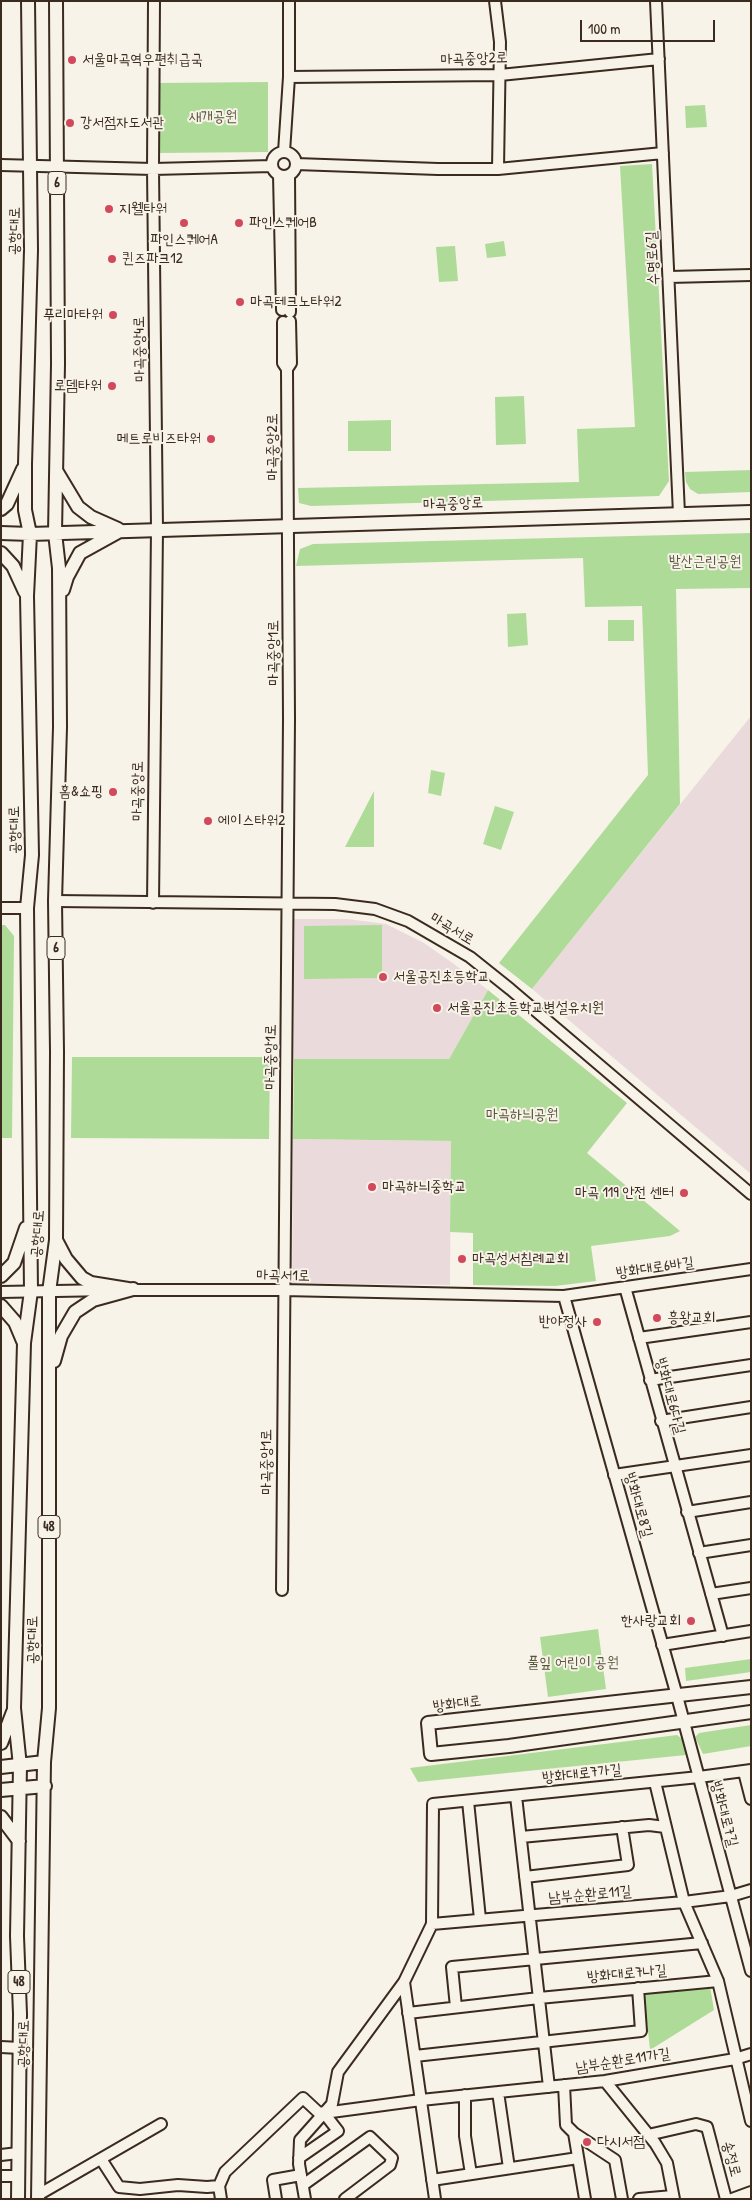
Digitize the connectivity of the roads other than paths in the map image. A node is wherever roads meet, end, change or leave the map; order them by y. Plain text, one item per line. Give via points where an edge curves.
1 (28, 1) edge
2 (56, 1) edge
3 (154, 1) edge
4 (289, 1) edge
5 (496, 1) edge
6 (656, 1) edge
7 (659, 60) junction
8 (500, 75) junction
9 (289, 77) junction
10 (284, 152) junction
11 (663, 153) junction
12 (296, 164) junction
13 (1, 165) edge
14 (32, 165) junction
15 (57, 166) junction
16 (153, 169) junction
17 (498, 169) junction
18 (280, 172) junction
19 (751, 275) edge
20 (669, 278) junction
21 (25, 464) junction
22 (56, 472) junction
23 (2, 502) edge
24 (751, 512) edge
25 (679, 514) junction
26 (289, 525) junction
27 (157, 529) junction
28 (120, 530) junction
29 (1, 533) edge
30 (55, 533) junction
31 (30, 534) junction
32 (1, 553) edge
33 (26, 596) junction
34 (60, 604) junction
35 (55, 901) junction
36 (153, 903) junction
37 (287, 904) junction
38 (1, 908) edge
39 (27, 908) junction
40 (751, 1194) edge
41 (30, 1218) junction
42 (56, 1240) junction
43 (751, 1268) edge
44 (1, 1276) edge
45 (625, 1287) junction
46 (133, 1289) junction
47 (283, 1290) junction
48 (31, 1291) junction
49 (1, 1292) edge
50 (49, 1292) junction
51 (564, 1296) junction
52 (1, 1306) edge
53 (750, 1322) edge
54 (751, 1333) edge
55 (639, 1338) junction
56 (24, 1343) junction
57 (751, 1365) edge
58 (50, 1374) junction
59 (650, 1380) junction
60 (751, 1407) edge
61 (662, 1421) junction
62 (751, 1455) edge
63 (674, 1466) junction
64 (614, 1475) junction
65 (751, 1502) edge
66 (687, 1512) junction
67 (751, 1545) edge
68 (699, 1553) junction
69 (751, 1588) edge
70 (282, 1590) dead end
71 (711, 1594) junction
72 (751, 1632) edge
73 (723, 1636) junction
74 (662, 1645) junction
75 (751, 1687) edge
76 (677, 1696) junction
77 (14, 1708) junction
78 (751, 1712) edge
79 (684, 1722) junction
80 (1, 1743) edge
81 (44, 1762) junction
82 (20, 1766) junction
83 (1, 1767) edge
84 (747, 1771) edge
85 (698, 1777) junction
86 (655, 1782) junction
87 (45, 1786) junction
88 (20, 1788) junction
89 (1, 1790) edge
90 (516, 1796) junction
91 (751, 1799) edge
92 (468, 1801) junction
93 (1, 1817) edge
94 (665, 1827) junction
95 (622, 1828) junction
96 (521, 1837) junction
97 (19, 1841) junction
98 (525, 1877) junction
99 (751, 1890) edge
100 (730, 1896) junction
101 (684, 1902) junction
102 (530, 1915) junction
103 (480, 1919) junction
104 (432, 1924) junction
105 (702, 1943) junction
106 (535, 1959) junction
107 (751, 1971) edge
108 (718, 1981) junction
109 (404, 1982) junction
110 (638, 1988) junction
111 (539, 1998) junction
112 (456, 2007) junction
113 (408, 2013) junction
114 (544, 2042) junction
115 (1, 2046) edge
116 (20, 2048) junction
117 (751, 2054) edge
118 (415, 2056) junction
119 (735, 2058) junction
120 (605, 2081) junction
121 (564, 2085) junction
122 (549, 2087) junction
123 (498, 2092) junction
124 (465, 2096) junction
125 (421, 2100) junction
126 (324, 2113) junction
127 (751, 2121) edge
128 (162, 2124) dead end
129 (574, 2133) junction
130 (648, 2135) junction
131 (18, 2153) junction
132 (1, 2154) edge
133 (299, 2158) junction
134 (578, 2158) junction
135 (101, 2159) junction
136 (509, 2168) junction
137 (471, 2174) junction
138 (1, 2176) edge
139 (18, 2176) junction
140 (302, 2180) junction
141 (432, 2180) junction
142 (219, 2186) junction
143 (751, 2192) edge
144 (38, 2197) edge
145 (673, 2197) edge
146 (18, 2199) edge
147 (221, 2199) edge
148 (276, 2199) edge
149 (305, 2199) edge
150 (345, 2199) edge
151 (435, 2199) edge
152 (585, 2199) edge
153 (622, 2199) edge
154 (639, 2199) edge
155 (726, 2199) edge
156 (732, 2199) edge

1 - 14 main road, 공항대로 / 6
2 - 15 main road, 공항대로 / 6
3 - 16 street, 마곡중앙4로
4 - 9 street
5 - 8 street
6 - 7 street, 수명로6길
7 - 8 street, 마곡중앙2로
7 - 11 street, 수명로6길
8 - 9 street, 마곡중앙2로
8 - 17 street
9 - 10 street
10 - 12 street via 291,154
10 - 18 street via 273,158
11 - 17 street
11 - 20 street, 수명로6길
12 - 17 street
12 - 18 street via 294,170
13 - 14 street
14 - 15 street
14 - 21 main road, 공항대로 / 6
15 - 16 street
15 - 22 main road, 공항대로 / 6
16 - 18 street
16 - 27 street, 마곡중앙4로
18 - 26 street, 마곡중앙2로 via 286,316 283,363 288,374
19 - 20 street
20 - 25 street, 수명로6길
21 - 23 main road via 7,504
21 - 31 main road, 공항대로 / 6 via 25,510
22 - 28 main road via 78,507 91,517
22 - 30 main road, 공항대로 / 6
24 - 25 main road, 마곡중앙로
25 - 26 main road, 마곡중앙로
26 - 27 main road, 마곡중앙로
26 - 37 street, 마곡중앙1로
27 - 28 main road, 마곡중앙로
27 - 36 street, 마곡중앙로
28 - 30 main road, 마곡중앙로
28 - 34 main road via 80,553 67,576
29 - 31 main road, 마곡중앙로
30 - 31 main road, 마곡중앙로
30 - 34 main road, 공항대로 / 6
31 - 33 main road, 공항대로 / 6
32 - 33 main road via 13,566
33 - 39 main road, 공항대로 / 6 via 32,855
34 - 35 main road, 공항대로 / 6
35 - 36 street, 마곡서로
35 - 42 main road, 공항대로 / 6 via 58,1052
36 - 37 street, 마곡서로
37 - 40 street, 마곡서로 via 335,904 375,909 408,921 445,941 510,989
37 - 47 street, 마곡중앙1로
38 - 39 street
39 - 41 main road, 공항대로 / 6
41 - 44 main road via 14,1263
41 - 48 main road, 공항대로 / 6
42 - 46 main road via 82,1278 91,1283
42 - 50 main road, 공항대로 / 6
43 - 45 street, 방화대로6바길
45 - 51 street, 방화대로6바길
45 - 55 street, 방화대로6다길
46 - 47 street, 마곡서1로
46 - 50 street, 마곡서1로
46 - 58 main road via 93,1300 75,1312 61,1336
47 - 51 street, 마곡서1로
47 - 70 street, 마곡중앙1로
48 - 49 street, 마곡서1로
48 - 50 street, 마곡서1로
48 - 56 main road, 공항대로 / 48
50 - 58 main road, 공항대로 / 48
51 - 64 street, 방화대로8길
52 - 56 main road via 15,1322
53 - 54 street
53 - 55 street
55 - 59 street, 방화대로6다길
56 - 77 main road, 공항대로 / 48
57 - 59 street
58 - 81 main road, 공항대로 / 48 via 49,1708
59 - 61 street, 방화대로6다길
60 - 61 street
61 - 63 street, 방화대로6다길
62 - 63 street
63 - 64 street
63 - 66 street, 방화대로6다길
64 - 74 street, 방화대로8길
65 - 66 street
66 - 68 street, 방화대로6다길
67 - 68 street
68 - 71 street, 방화대로6다길
69 - 71 street
71 - 73 street, 방화대로6다길
72 - 73 street
73 - 74 street
74 - 76 street, 방화대로8길
75 - 76 main road, 방화대로
76 - 79 street, 방화대로8길
76 - 79 main road, 방화대로 via 428,1724 432,1754
77 - 80 main road
77 - 82 main road, 공항대로 / 48
78 - 79 main road, 방화대로
79 - 85 street, 방화대로7길
81 - 82 main road
81 - 87 main road, 공항대로 / 48
82 - 83 main road
82 - 88 main road, 공항대로 / 48
84 - 85 street, 방화대로7가길
84 - 91 street
85 - 86 street, 방화대로7가길
85 - 100 street, 방화대로7길
86 - 90 street, 방화대로7가길
86 - 94 street
87 - 88 main road
87 - 144 main road, 공항대로 / 48
88 - 89 main road
88 - 97 main road, 공항대로 / 48
90 - 92 street, 방화대로7가길
90 - 96 street
92 - 103 street
92 - 104 street, 방화대로7가길 via 433,1804
93 - 97 main road
94 - 95 street
94 - 101 street
95 - 96 street
95 - 98 street via 628,1866
96 - 98 street
97 - 116 main road, 공항대로 / 48
98 - 102 street
99 - 100 street, 남부순환로11길
100 - 101 street, 남부순환로11길
100 - 107 street, 방화대로7길
101 - 102 street, 남부순환로11길
101 - 105 street
102 - 103 street, 남부순환로11길
102 - 106 street
103 - 104 street, 남부순환로11길
104 - 109 street, 방화대로7가길
105 - 106 street, 방화대로7나길
105 - 108 street
106 - 111 street
106 - 112 street, 방화대로7나길 via 452,1967
108 - 110 street, 방화대로7나길
108 - 119 street
109 - 113 street
109 - 126 street, 방화대로7가길 via 338,2072 332,2104
110 - 111 street, 방화대로7나길
110 - 114 street via 641,2031
111 - 112 street, 방화대로7나길
111 - 114 street
112 - 113 street, 방화대로7나길
113 - 118 street
114 - 118 street
114 - 122 street
115 - 116 street
116 - 131 main road, 공항대로 / 48
117 - 119 street, 남부순환로11가길
118 - 125 street
119 - 120 street, 남부순환로11가길
119 - 127 street
120 - 121 street, 남부순환로11가길
120 - 130 street
121 - 122 street, 남부순환로11가길
121 - 129 street via 566,2125
122 - 123 street, 남부순환로11가길
123 - 124 street, 남부순환로11가길
123 - 136 street
124 - 125 street, 남부순환로11가길
124 - 137 street via 465,2136
125 - 126 street, 남부순환로11가길
125 - 141 street
126 - 133 street, 방화대로7가길 via 300,2140
126 - 133 street via 338,2131
126 - 142 street via 318,2112 303,2098 226,2172
128 - 135 street
129 - 134 street
129 - 153 street via 615,2160
130 - 145 street via 667,2163
130 - 155 street, 송정로 via 696,2124 707,2128
131 - 132 street
131 - 139 main road, 공항대로 / 48
133 - 140 street, 방화대로7가길
134 - 136 street
134 - 152 street
135 - 142 street via 120,2187
135 - 144 street
136 - 137 street
137 - 141 street
138 - 139 street
139 - 146 main road, 공항대로 / 48
140 - 148 street via 274,2180
140 - 149 street, 방화대로7가길
140 - 150 street via 370,2137 392,2158 390,2165
141 - 151 street
142 - 147 street
143 - 156 street, 송정로
145 - 154 street

